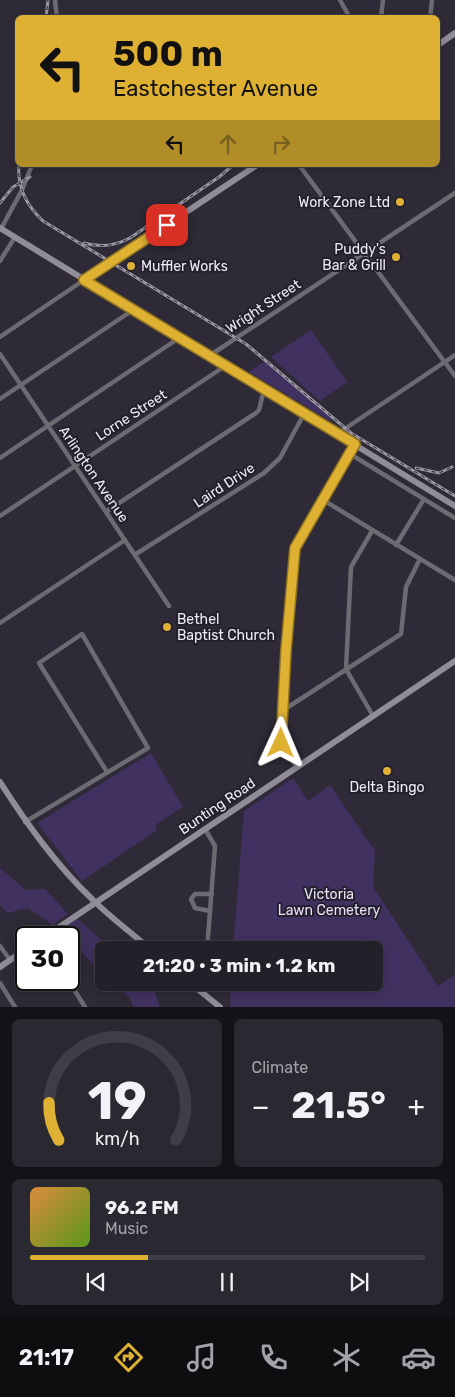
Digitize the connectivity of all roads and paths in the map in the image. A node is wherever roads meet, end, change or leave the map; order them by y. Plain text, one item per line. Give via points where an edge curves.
1 (56, 0) edge
2 (340, 0) edge
3 (383, 0) edge
4 (432, 0) edge
5 (57, 15) edge
6 (348, 15) edge
7 (381, 15) edge
8 (430, 15) edge
9 (455, 33) edge
10 (440, 44) edge
11 (31, 167) edge
12 (254, 167) edge
13 (300, 167) edge
14 (455, 193) edge
15 (0, 228) edge
16 (15, 237) junction
17 (365, 253) junction
18 (0, 261) edge
19 (84, 280) junction
20 (133, 310) junction
21 (0, 337) edge
22 (179, 338) junction
23 (0, 354) edge
24 (455, 355) edge
25 (209, 356) junction
26 (445, 362) junction
27 (226, 366) junction
28 (455, 376) edge
29 (20, 385) junction
30 (264, 390) junction
31 (0, 399) edge
32 (304, 414) junction
33 (48, 426) junction
34 (338, 434) junction
35 (355, 444) junction
36 (350, 454) junction
37 (0, 458) edge
38 (75, 465) junction
39 (427, 489) junction
40 (423, 499) junction
41 (323, 500) junction
42 (455, 506) edge
43 (107, 512) junction
44 (0, 516) edge
45 (455, 518) edge
46 (372, 530) junction
47 (125, 540) junction
48 (396, 545) junction
49 (136, 554) junction
50 (420, 559) junction
51 (455, 580) edge
52 (169, 606) dead end
53 (0, 623) edge
54 (455, 661) edge
55 (346, 669) junction
56 (282, 711) junction
57 (373, 716) junction
58 (296, 767) junction
59 (108, 772) junction
60 (0, 782) edge
61 (26, 822) junction
62 (204, 829) junction
63 (212, 894) junction
64 (94, 901) junction
65 (210, 911) junction
66 (60, 926) edge
67 (141, 941) edge
68 (208, 941) edge
69 (0, 946) edge
70 (15, 957) edge
71 (10, 960) junction
72 (0, 966) edge
73 (0, 983) edge
74 (75, 991) edge
75 (200, 991) edge
76 (15, 1007) edge
77 (85, 1007) edge
78 (220, 1007) edge

1 - 5 street
2 - 6 street
3 - 7 street
4 - 8 street
9 - 10 street
11 - 15 street
12 - 19 street
13 - 17 street
14 - 17 street, Wright Street
15 - 16 street
16 - 18 street
16 - 19 street
17 - 25 street, Wright Street
17 - 26 street
19 - 20 street
19 - 21 street
20 - 22 street
20 - 29 street
22 - 25 street
22 - 33 street
23 - 29 street, Arlington Avenue
24 - 26 street
25 - 27 street
26 - 28 street
26 - 34 street
27 - 30 street
27 - 38 street, Lorne Street
29 - 31 street
29 - 33 street, Arlington Avenue
30 - 32 street
30 - 43 street via 256,414
32 - 34 street
32 - 49 street, Laird Drive via 280,458 264,473
33 - 37 street
33 - 38 street, Arlington Avenue
34 - 35 street
35 - 36 street
35 - 39 street
36 - 40 street
36 - 41 street
38 - 43 street, Arlington Avenue
38 - 44 street, Lorne Street
39 - 40 street
39 - 42 street
40 - 45 street
40 - 48 street
41 - 46 street
41 - 56 street via 295,548
43 - 47 street, Arlington Avenue
46 - 48 street
46 - 55 street via 351,567
47 - 49 street, Arlington Avenue
47 - 53 street
48 - 50 street
49 - 52 street, Arlington Avenue
50 - 51 street
50 - 55 street via 406,587 401,634
54 - 57 street, Bunting Road
55 - 56 street
55 - 57 street
56 - 58 street via 281,743
57 - 58 street, Bunting Road
58 - 62 street, Bunting Road
59 - 59 street via 39,663 82,634 148,748
59 - 61 street
60 - 61 street
61 - 64 street via 62,868
62 - 63 street via 216,846
62 - 64 street, Bunting Road
63 - 65 street
63 - 65 street via 195,894 191,899 195,908
64 - 66 street, Bunting Road
64 - 67 street
65 - 68 street
69 - 71 street
70 - 71 street
71 - 72 street
73 - 76 street
74 - 77 street
75 - 78 street

